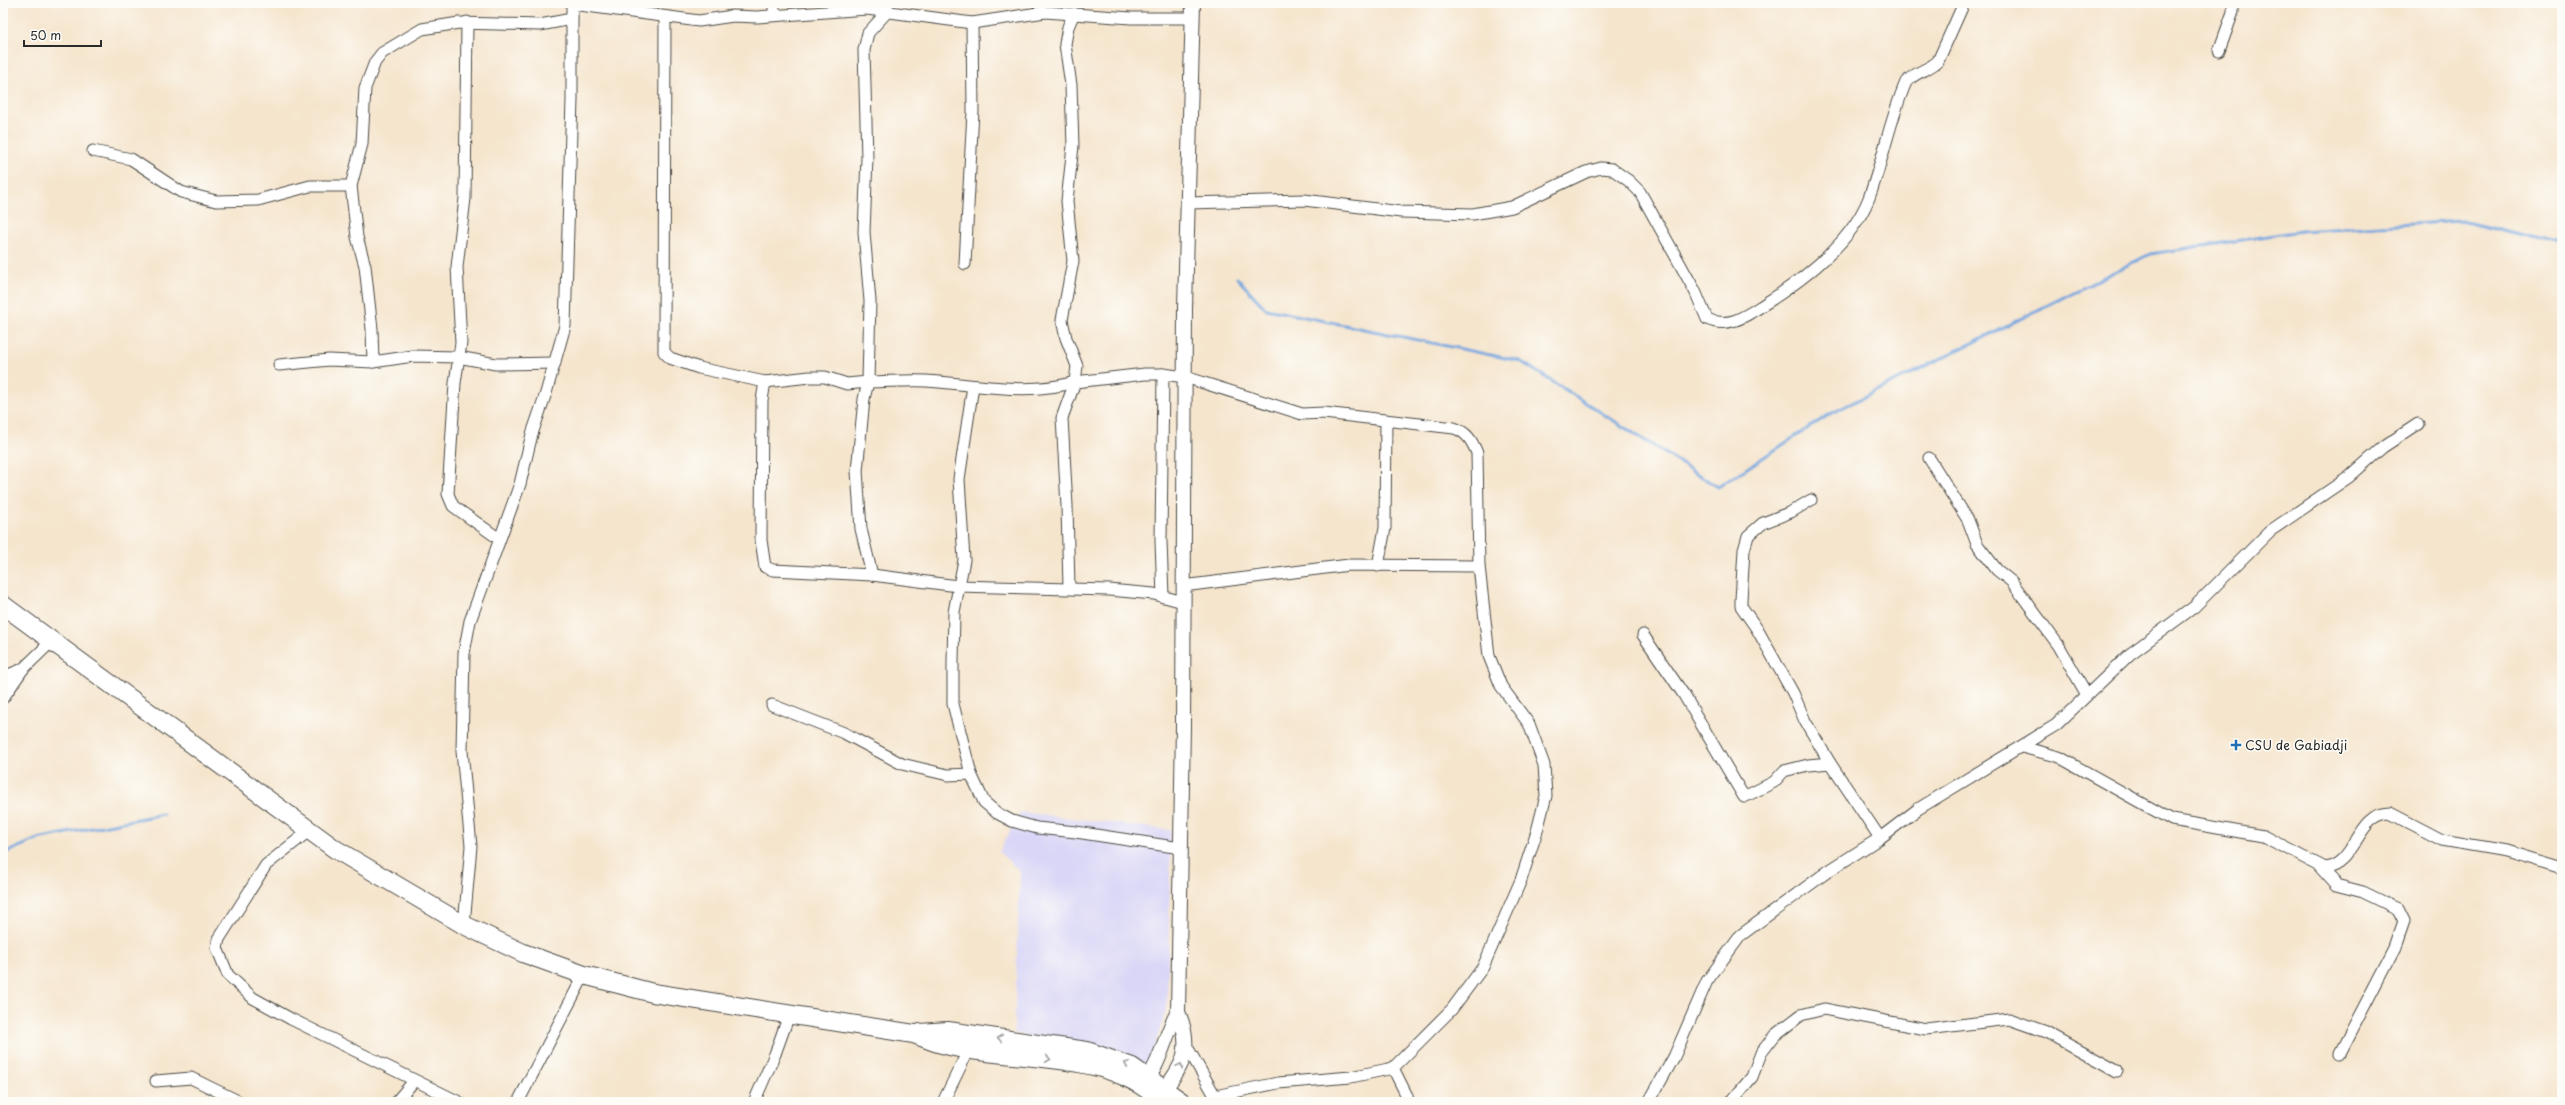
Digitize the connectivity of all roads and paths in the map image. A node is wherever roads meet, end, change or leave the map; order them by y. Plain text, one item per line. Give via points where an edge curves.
1 (572, 3) edge
2 (774, 3) edge
3 (1192, 3) edge
4 (1964, 3) edge
5 (2233, 3) edge
6 (888, 11) junction
7 (1074, 13) junction
8 (774, 15) junction
9 (665, 17) junction
10 (1192, 18) junction
11 (572, 19) junction
12 (467, 22) junction
13 (972, 23) junction
14 (2219, 51) dead end
15 (93, 151) dead end
16 (351, 186) junction
17 (1187, 203) junction
18 (965, 264) dead end
19 (458, 357) junction
20 (373, 362) junction
21 (555, 364) junction
22 (279, 365) dead end
23 (1163, 374) junction
24 (1185, 377) junction
25 (765, 382) junction
26 (868, 382) junction
27 (1075, 382) junction
28 (973, 386) junction
29 (1386, 420) junction
30 (2418, 424) dead end
31 (1929, 458) dead end
32 (1812, 500) dead end
33 (498, 538) junction
34 (1378, 566) junction
35 (1479, 566) junction
36 (872, 575) junction
37 (958, 586) junction
38 (1183, 586) junction
39 (1069, 588) junction
40 (1163, 597) junction
41 (1183, 602) junction
42 (3, 605) edge
43 (1642, 635) dead end
44 (52, 641) junction
45 (23, 669) junction
46 (3, 678) edge
47 (2087, 695) junction
48 (3, 698) edge
49 (772, 705) dead end
50 (2022, 747) junction
51 (1830, 763) junction
52 (971, 774) junction
53 (310, 830) junction
54 (1880, 838) junction
55 (1181, 848) junction
56 (2319, 866) junction
57 (2562, 868) edge
58 (464, 926) junction
59 (584, 975) junction
60 (1178, 1012) junction
61 (788, 1015) junction
62 (914, 1034) junction
63 (1186, 1045) junction
64 (969, 1048) junction
65 (2340, 1053) dead end
66 (1393, 1068) junction
67 (2117, 1071) dead end
68 (156, 1081) dead end
69 (414, 1081) junction
70 (1153, 1092) edge
71 (1216, 1099) edge
72 (240, 1102) edge
73 (396, 1102) edge
74 (459, 1102) edge
75 (518, 1102) edge
76 (754, 1102) edge
77 (943, 1102) edge
78 (1182, 1102) edge
79 (1408, 1102) edge
80 (1649, 1102) edge
81 (1731, 1102) edge

1 - 9 street
1 - 11 street
2 - 8 street
3 - 10 street
4 - 17 street via 1938,61 1933,66 1916,72 1906,82 1869,197 1839,244 1779,296 1743,318 1724,323 1708,319 1640,192 1629,180 1612,169 1601,168 1586,172 1512,207 1472,214 1401,212 1304,200
5 - 14 street via 2233,12
6 - 8 street via 867,9
6 - 13 street
6 - 26 street via 868,32 864,50 868,158 864,232 870,301
7 - 10 street via 1131,18
7 - 13 street via 1045,12
7 - 27 street via 1065,44 1071,85 1073,146 1067,201 1073,262 1062,320 1077,366
8 - 9 street via 733,16 699,21
9 - 25 street via 664,352 670,358 698,368
10 - 17 street
11 - 12 street via 540,25
11 - 21 street via 566,321
12 - 16 street via 422,29 382,53 374,62 365,88 362,144
12 - 19 street via 465,198 457,267 460,306
13 - 18 street via 973,111
15 - 16 street via 131,159 181,192 216,201 258,200 310,186
16 - 20 street via 357,237 365,266
17 - 24 street
19 - 20 street via 399,356
19 - 21 street via 496,364
19 - 33 street via 454,383 448,494 453,506
20 - 22 street via 329,360
21 - 33 street via 535,423 520,484
23 - 24 street
23 - 27 street
23 - 40 street
24 - 29 street via 1302,414 1324,413
24 - 38 street
25 - 26 street via 810,377 825,377 847,384
25 - 36 street via 762,400 761,532 762,560 765,567 773,570
26 - 28 street via 926,381
26 - 36 street via 857,471 861,529
27 - 28 street via 1060,386
27 - 39 street via 1062,418 1068,506
28 - 37 street via 959,479 964,560
29 - 34 street via 1385,528
29 - 35 street via 1450,426 1461,430 1472,441 1479,465
30 - 47 street via 2383,447 2349,477 2270,531 2194,607 2145,641
31 - 47 street via 1968,520 1977,544 1997,570 2012,582 2059,646
32 - 51 street via 1763,523 1748,536 1744,550 1740,600 1741,606 1757,629
33 - 58 street via 470,621 464,653 462,751 471,846
34 - 35 street
34 - 38 street via 1349,565
35 - 66 street via 1489,656 1501,686 1529,724 1544,765 1546,796 1528,861 1482,967 1452,1009
36 - 37 street
37 - 39 street
37 - 52 street via 954,619 953,704
38 - 41 street
39 - 40 street
40 - 41 street
41 - 55 street
42 - 44 main road
43 - 51 street via 1684,695 1744,797 1774,782 1784,771
44 - 45 street
44 - 53 main road
45 - 46 street
45 - 48 street
47 - 50 street via 2056,725
49 - 52 street via 844,733 902,764 948,775
50 - 54 street via 1918,809
50 - 56 street via 2059,757 2172,820 2263,836
51 - 54 street
52 - 55 street via 984,802 1012,821 1037,828
53 - 58 main road via 335,849
53 - 69 street via 266,865 219,939 217,948 226,971 231,979 254,998
54 - 80 street via 1827,872 1735,942 1707,981 1674,1057
55 - 60 street
56 - 57 street via 2333,867 2341,861 2374,817 2390,813 2442,840 2506,851
56 - 65 street via 2336,885 2364,892 2398,909 2404,921 2395,947
58 - 59 main road via 523,953
59 - 61 main road via 653,993
59 - 75 street
60 - 63 street via 1186,1030
60 - 70 street via 1169,1027
61 - 62 main road
61 - 76 street via 775,1054
62 - 64 main road via 946,1046
70 -> 62 main road via 1132,1067 1088,1051 948,1031
70 -> 63 street via 1183,1060
63 - 71 street
64 -> 70 main road via 1086,1064
64 - 77 street
66 - 71 street via 1351,1077 1278,1083
66 - 79 street via 1408,1096
67 - 81 street via 2046,1032 2009,1019 1926,1029 1824,1009 1801,1015 1775,1035 1761,1053 1752,1077
68 - 72 street via 191,1078
69 - 73 street
69 - 74 street
70 - 78 main road

